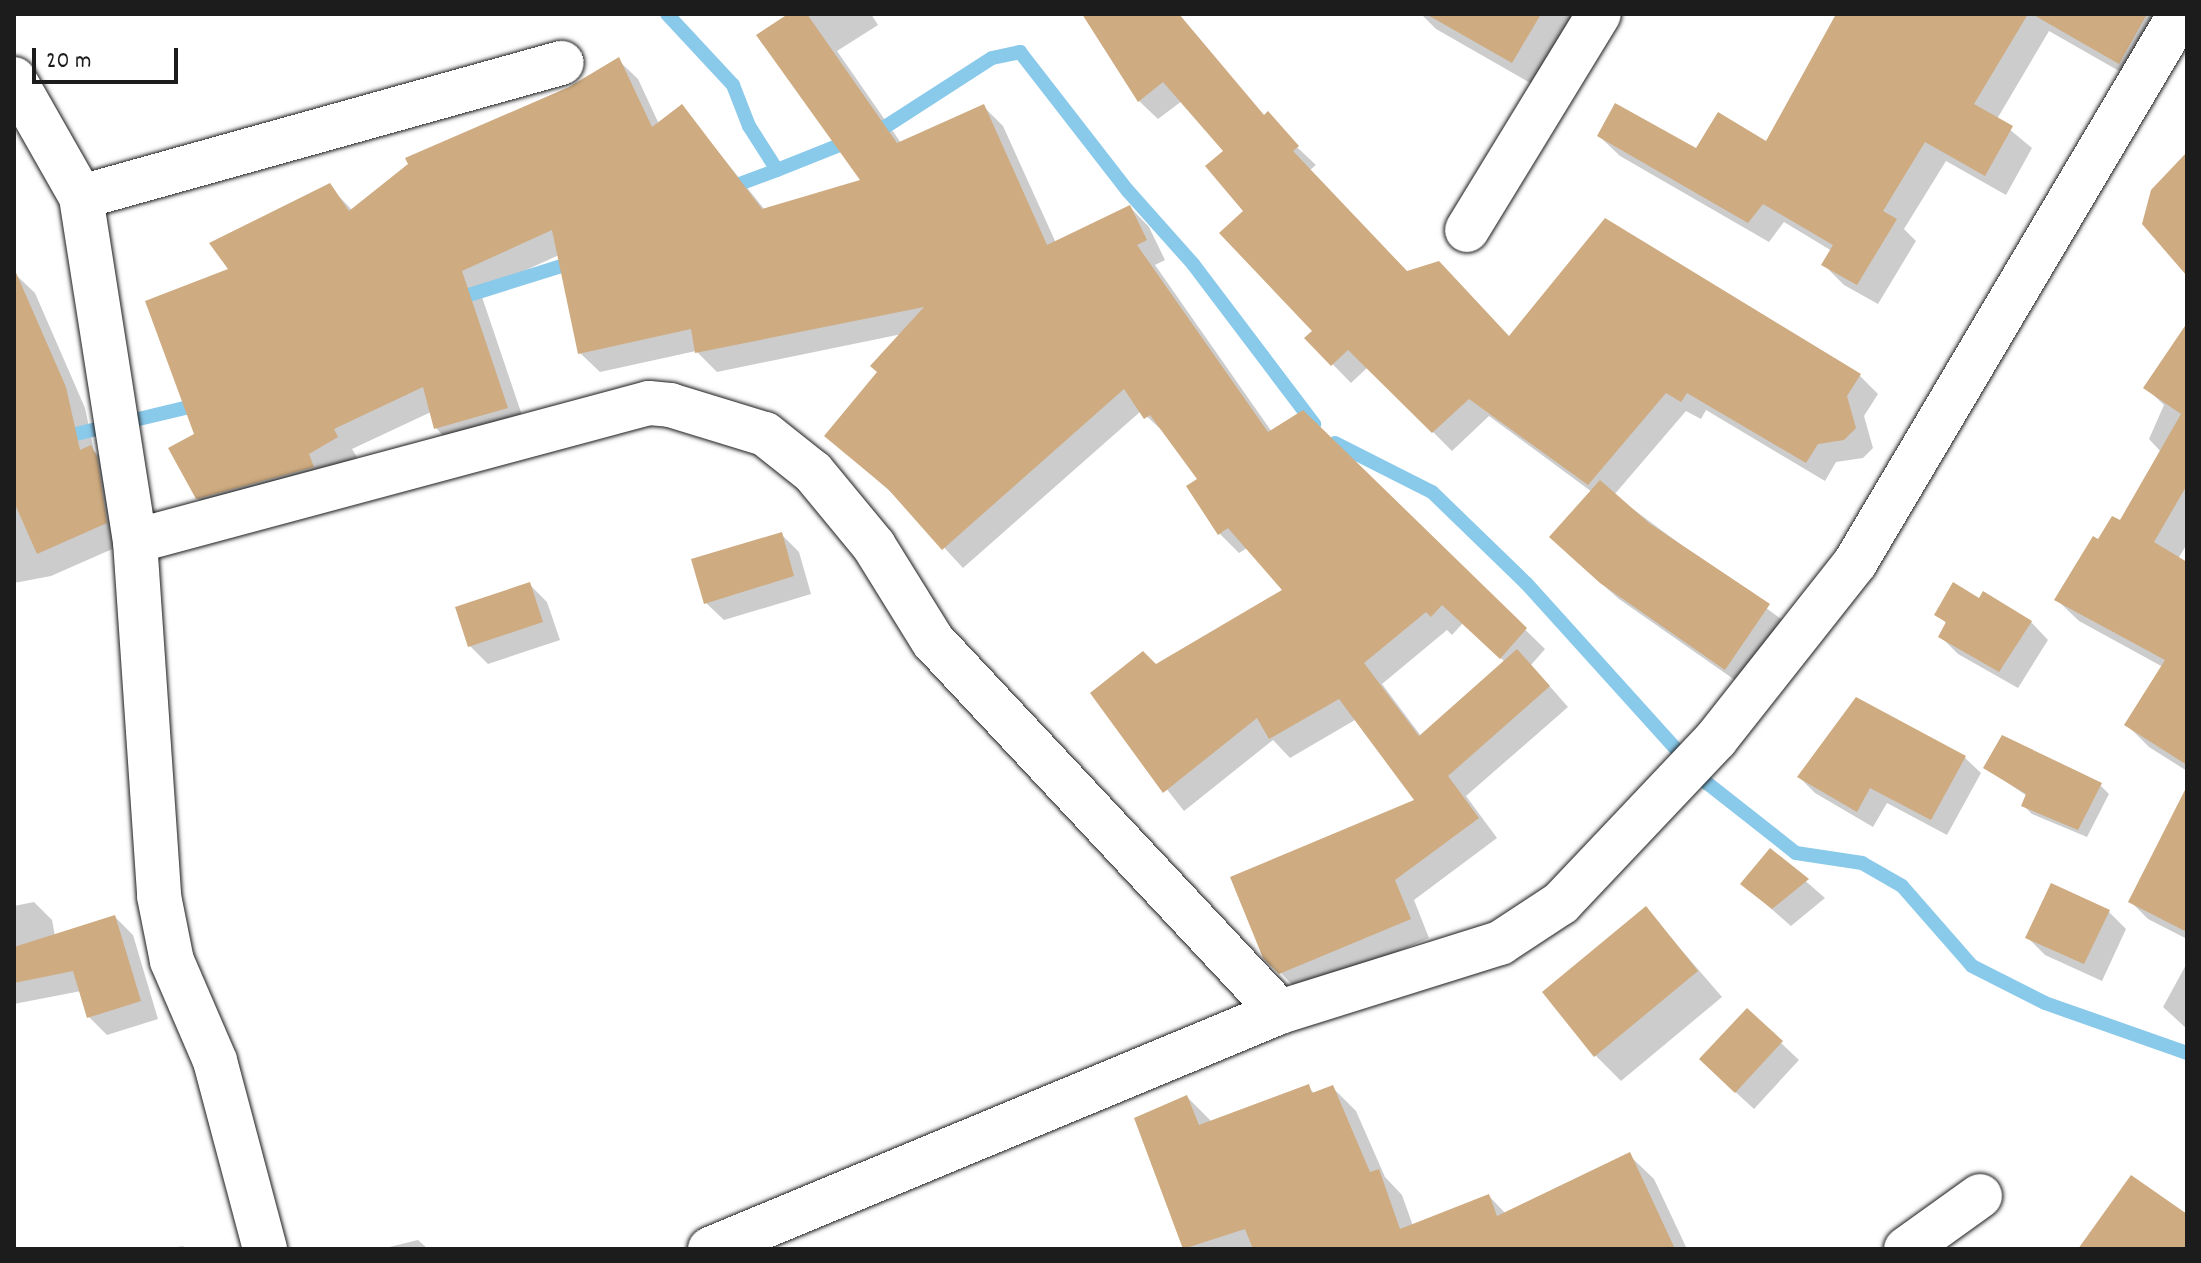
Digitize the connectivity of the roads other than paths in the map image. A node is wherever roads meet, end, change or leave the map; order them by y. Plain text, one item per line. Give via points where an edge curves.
1 (1599, 14) edge
2 (2180, 14) edge
3 (562, 63) dead end
4 (14, 79) edge
5 (81, 197) junction
6 (1467, 230) dead end
7 (135, 541) junction
8 (1280, 1012) junction
9 (1980, 1196) dead end
10 (265, 1249) edge
11 (710, 1249) edge
12 (1906, 1249) edge

1 - 6 street
2 - 8 street via 1855,563 1716,739 1561,903 1500,943
3 - 5 street
4 - 5 street
5 - 7 street
7 - 8 street via 649,403 765,434 813,472 853,521 933,641
7 - 10 street via 159,896 172,961 215,1061
8 - 11 street
9 - 12 street

